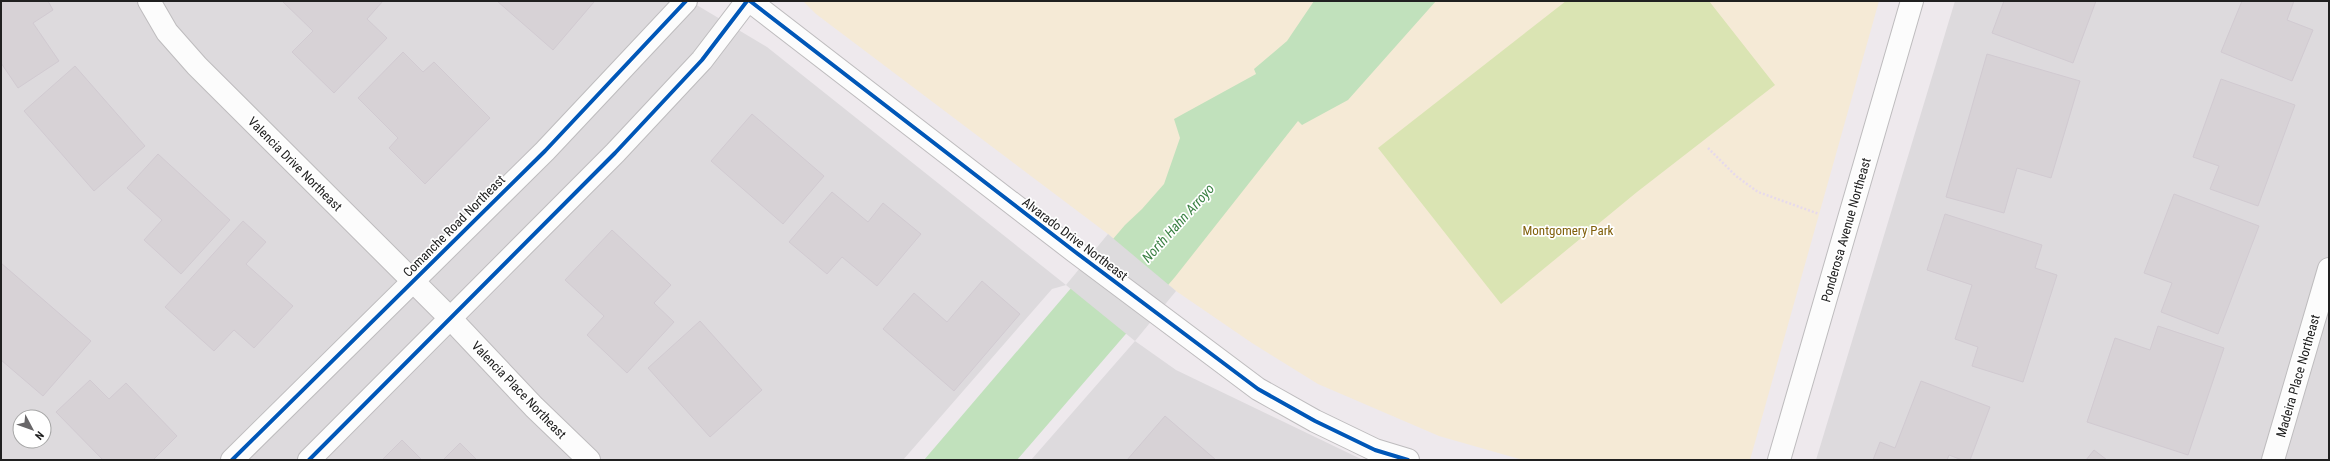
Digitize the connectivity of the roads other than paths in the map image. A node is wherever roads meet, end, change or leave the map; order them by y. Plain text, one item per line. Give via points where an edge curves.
1 (149, 1) edge
2 (686, 1) edge
3 (749, 1) edge
4 (1912, 1) edge
5 (2329, 269) edge
6 (413, 280) junction
7 (451, 319) junction
8 (1371, 455) edge
9 (232, 460) edge
10 (309, 460) edge
11 (589, 460) edge
12 (1408, 460) edge
13 (1779, 460) edge
14 (2273, 460) edge

1 - 6 street, Valencia Drive Northeast via 167,32 197,66
2 - 6 street, Comanche Road Northeast via 545,151
3 - 7 street via 702,60 609,159
3 - 8 street, Alvarado Drive Northeast via 1258,389
4 - 13 street, Ponderosa Avenue Northeast
5 - 14 street, Madeira Place Northeast
6 - 7 street, Valencia Drive Northeast
6 - 9 street, Comanche Road Northeast
7 - 10 street
7 - 11 street, Valencia Place Northeast via 534,407
8 - 12 street, Alvarado Drive Northeast

